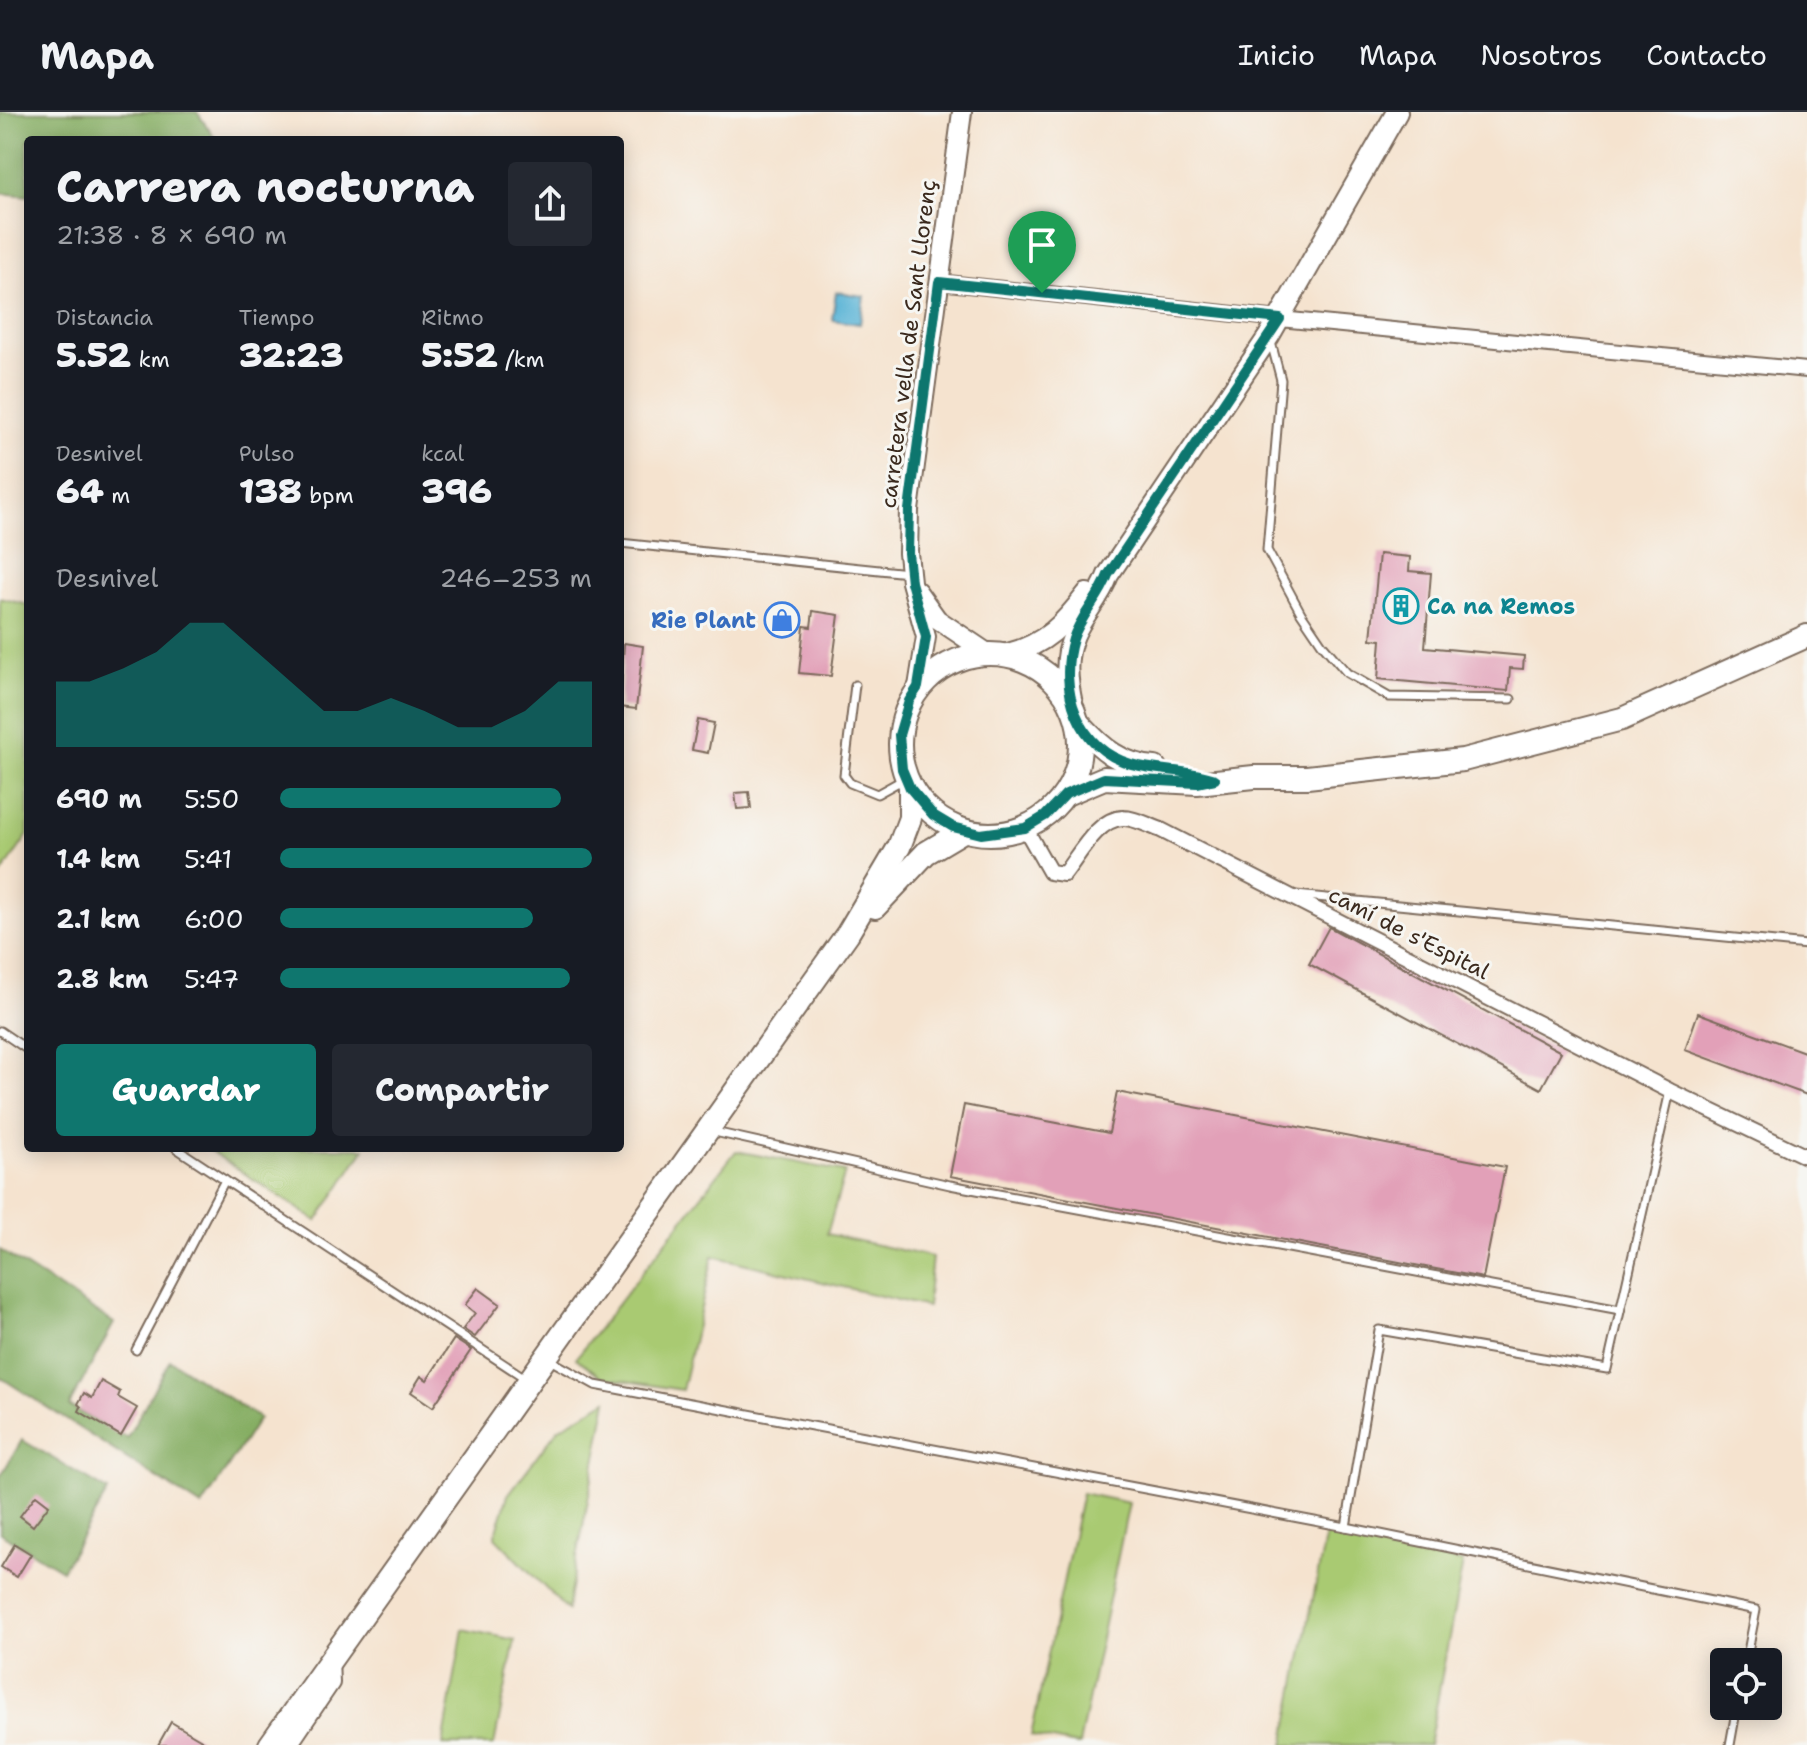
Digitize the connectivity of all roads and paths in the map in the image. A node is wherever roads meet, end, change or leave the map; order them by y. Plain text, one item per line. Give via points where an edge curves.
1 (962, 112) edge
2 (1397, 112) edge
3 (939, 282) junction
4 (1275, 328) junction
5 (1807, 370) edge
6 (624, 543) edge
7 (1108, 575) junction
8 (910, 578) junction
9 (1807, 636) edge
10 (997, 653) junction
11 (855, 685) dead end
12 (918, 687) junction
13 (1511, 699) dead end
14 (1075, 714) junction
15 (1215, 779) junction
16 (908, 783) junction
17 (1066, 794) junction
18 (1025, 828) junction
19 (963, 831) junction
20 (1284, 894) junction
21 (848, 933) junction
22 (1807, 945) edge
23 (0, 1031) edge
24 (24, 1047) edge
25 (1670, 1091) junction
26 (708, 1130) junction
27 (182, 1152) edge
28 (1807, 1157) edge
29 (225, 1180) junction
30 (1620, 1310) junction
31 (136, 1350) dead end
32 (546, 1358) junction
33 (530, 1381) junction
34 (1346, 1527) junction
35 (1749, 1648) edge
36 (331, 1658) junction
37 (1734, 1720) edge
38 (270, 1745) edge
39 (290, 1745) edge
40 (1730, 1745) edge

1 - 3 street, carretera vella de Sant Llorenç
2 - 4 main road
3 - 4 street
3 - 8 street, carretera vella de Sant Llorenç via 909,510
4 - 5 street
4 - 7 main road
4 - 13 lane via 1281,380 1267,550 1301,613 1347,673 1389,697
6 - 8 lane
7 - 10 main road via 1095,583 1062,626 1038,644
7 - 14 main road via 1074,636 1067,665
8 - 10 street via 937,619
8 - 12 street, carretera vella de Sant Llorenç via 926,637
9 - 15 main road via 1622,719 1463,760 1307,777
10 - 12 main road via 968,655 937,669
10 - 14 main road via 1048,673
11 - 16 lane via 844,775 877,794
12 - 16 main road via 899,735
14 - 15 main road via 1101,748 1127,763
14 - 17 main road via 1078,767
15 - 17 main road via 1197,783 1104,778
16 - 19 main road via 933,815
16 - 21 main road via 910,818 899,847
17 - 18 main road
18 - 19 main road
18 - 20 street, camí de s'Espital via 1050,872 1064,874 1098,831 1125,817
19 - 21 main road via 917,861
20 - 22 lane
20 - 25 street, camí de s'Espital
21 - 26 main road
23 - 24 lane
25 - 28 street, camí de s'Espital
25 - 30 lane
26 - 30 lane via 950,1185
26 - 32 main road
27 - 29 lane
29 - 31 lane
29 - 33 lane
30 - 34 lane via 1607,1369 1379,1330
32 - 33 main road
32 - 34 lane via 595,1385
33 - 36 main road
34 - 35 lane via 1756,1610
36 - 38 main road
36 - 39 street via 332,1683
37 - 40 lane

